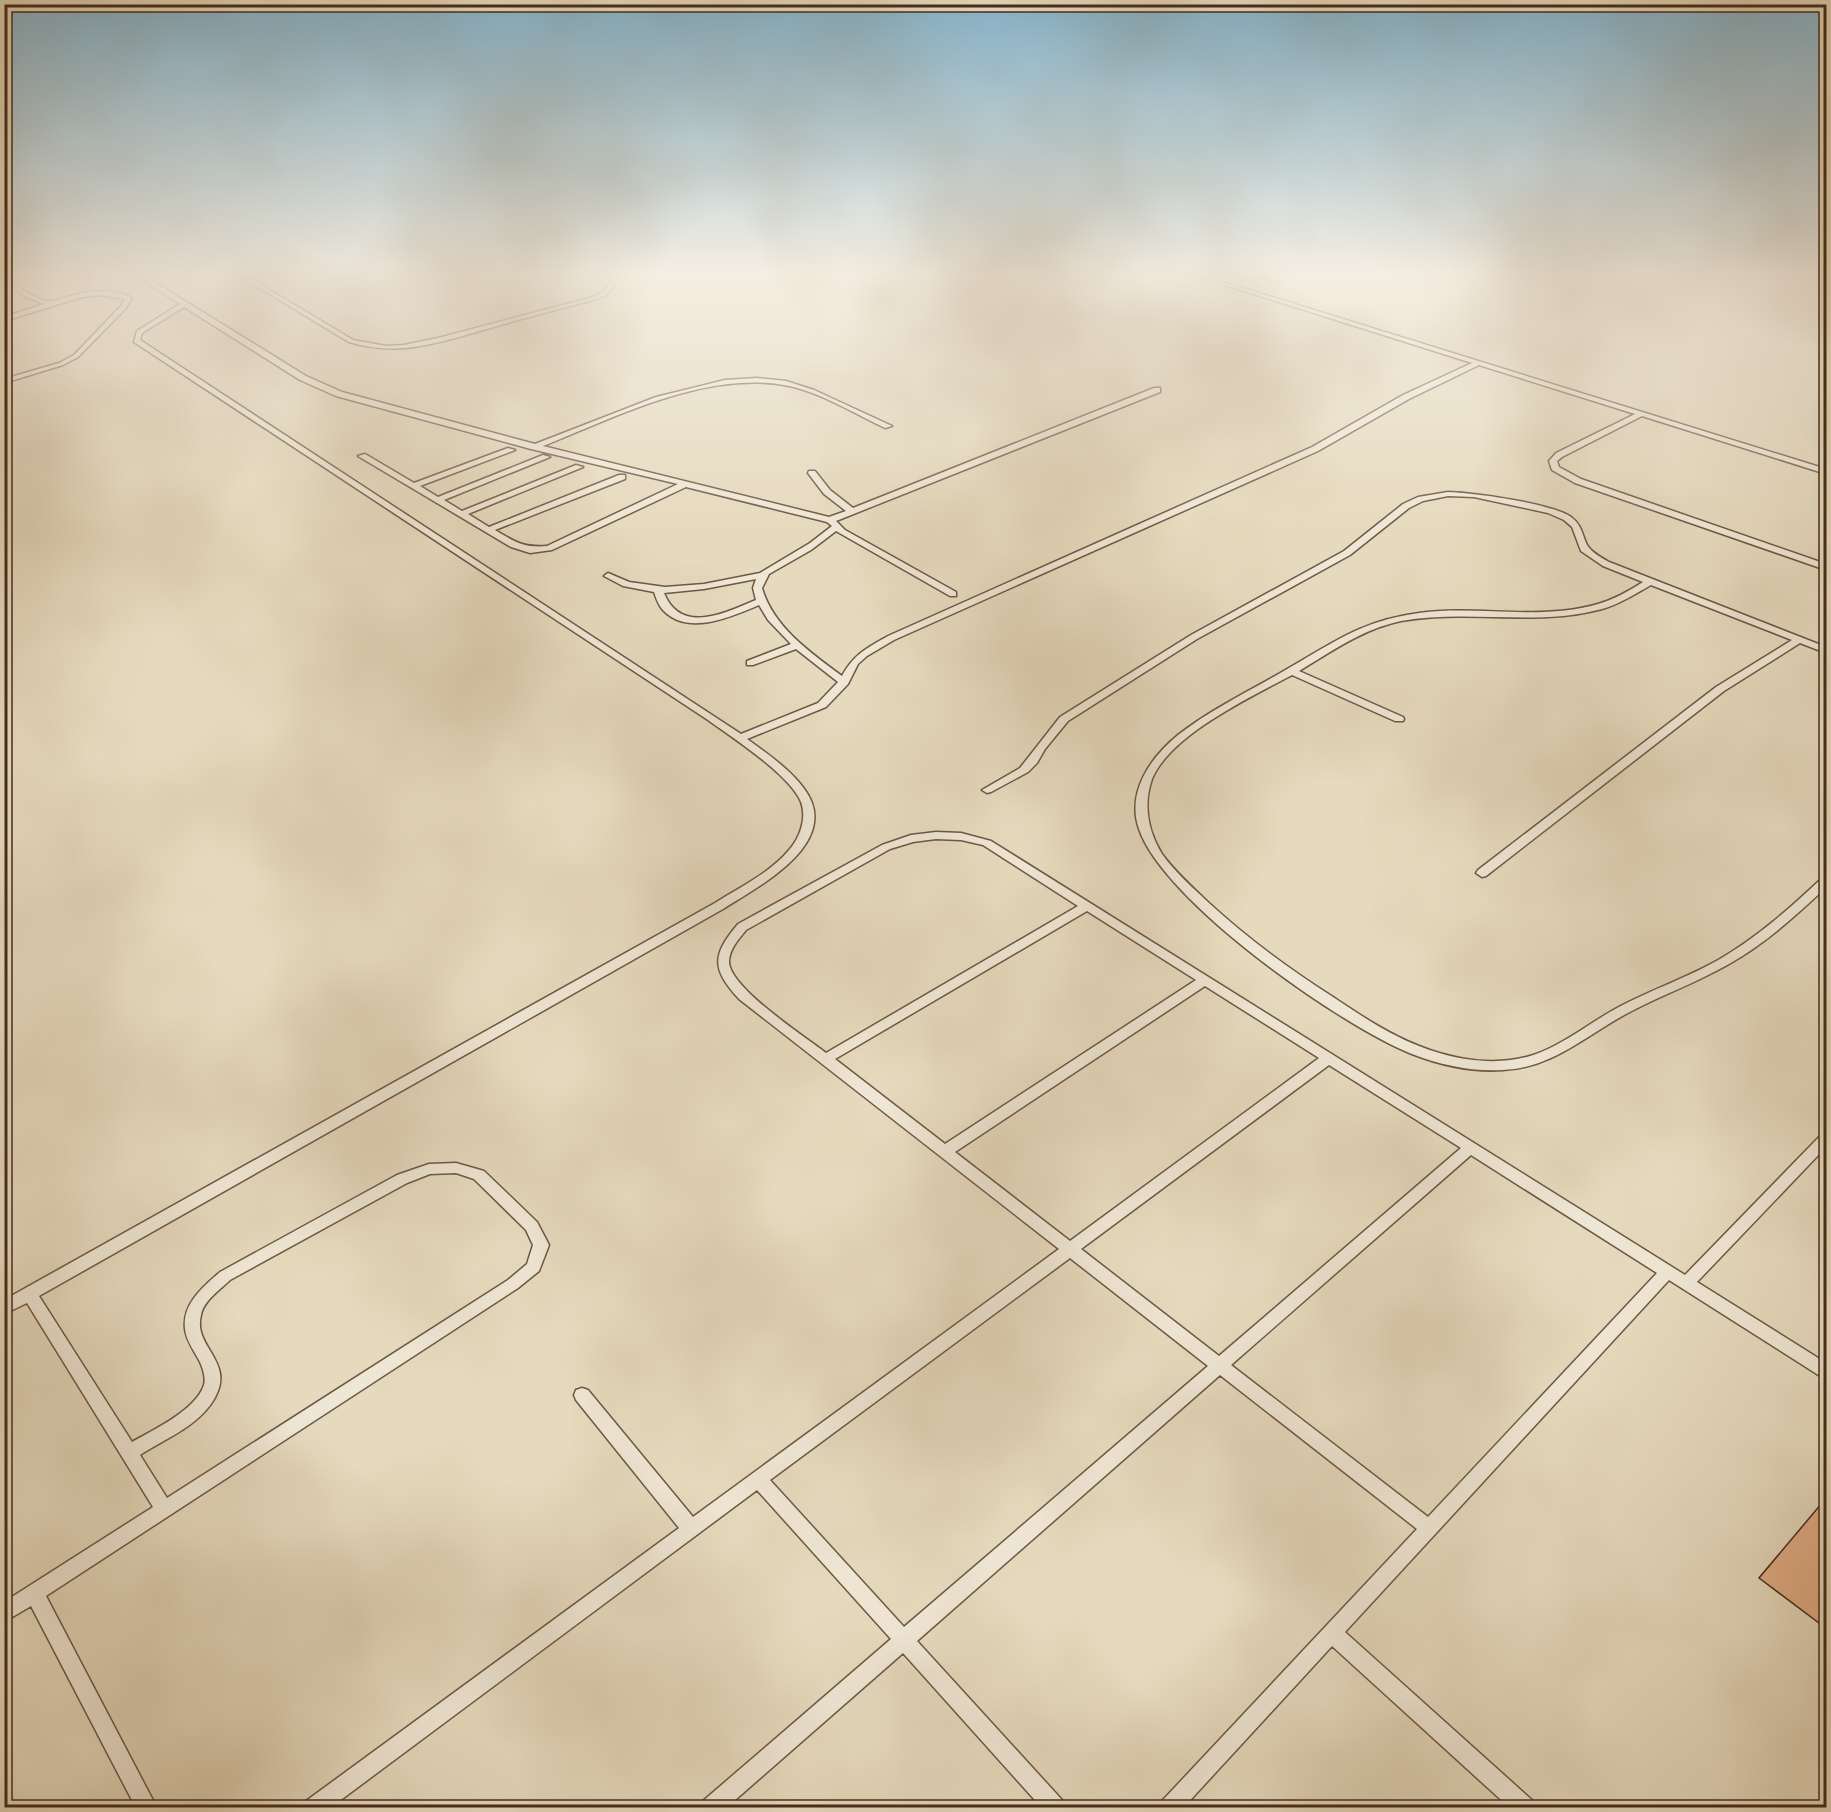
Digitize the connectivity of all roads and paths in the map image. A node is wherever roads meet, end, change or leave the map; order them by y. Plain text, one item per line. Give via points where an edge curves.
1 (71, 359) edge
2 (163, 359) edge
3 (275, 359) edge
4 (1464, 359) edge
5 (1478, 363) junction
6 (4, 381) edge
7 (1157, 390) dead end
8 (1642, 413) junction
9 (888, 426) dead end
10 (534, 447) junction
11 (511, 450) dead end
12 (362, 456) dead end
13 (546, 457) dead end
14 (579, 467) dead end
15 (1827, 471) edge
16 (812, 473) dead end
17 (622, 477) dead end
18 (685, 484) junction
19 (413, 486) junction
20 (437, 500) junction
21 (852, 511) junction
22 (461, 514) junction
23 (833, 524) junction
24 (488, 530) junction
25 (1827, 567) edge
26 (763, 575) junction
27 (608, 576) dead end
28 (1651, 581) junction
29 (658, 590) junction
30 (953, 594) dead end
31 (761, 601) junction
32 (1799, 639) junction
33 (798, 645) junction
34 (1827, 650) edge
35 (750, 663) dead end
36 (1291, 671) junction
37 (844, 682) junction
38 (1399, 719) dead end
39 (740, 738) junction
40 (987, 790) dead end
41 (1482, 873) dead end
42 (1827, 881) edge
43 (1087, 906) junction
44 (1205, 980) junction
45 (827, 1058) junction
46 (1329, 1058) junction
47 (1827, 1139) edge
48 (1470, 1148) junction
49 (945, 1151) junction
50 (1071, 1249) junction
51 (1668, 1271) junction
52 (1687, 1283) junction
53 (30, 1294) junction
54 (4, 1308) edge
55 (1220, 1365) junction
56 (1827, 1371) edge
57 (582, 1395) dead end
58 (129, 1452) junction
59 (758, 1479) junction
60 (165, 1510) junction
61 (1429, 1528) junction
62 (691, 1529) junction
63 (35, 1594) junction
64 (4, 1613) edge
65 (1331, 1632) junction
66 (903, 1639) junction
67 (147, 1808) edge
68 (313, 1808) edge
69 (711, 1808) edge
70 (1056, 1808) edge
71 (1169, 1808) edge
72 (1526, 1808) edge

1 - 6 lane
2 - 39 lane
3 - 10 lane via 326,389
4 - 5 lane
5 - 8 lane
5 - 37 lane via 1406,397 1315,449 891,638 859,658
7 - 21 lane
8 - 15 lane
8 - 25 lane via 1559,455 1553,460 1556,468 1578,481
9 - 10 lane via 788,384 738,380 662,398
10 - 18 lane
11 - 19 lane
12 - 19 lane
13 - 20 lane
14 - 22 lane
16 - 21 lane via 827,492
17 - 24 lane
18 - 23 lane
18 - 24 lane via 549,548 522,549
19 - 20 lane
20 - 22 lane
21 - 23 lane
22 - 24 lane
23 - 26 lane via 812,546
23 - 30 lane
26 - 29 lane
26 - 31 lane via 756,592
27 - 29 lane via 629,586
28 - 32 lane
28 - 36 lane via 1631,596 1563,614 1472,612 1398,619 1366,628
28 - 40 lane via 1594,557 1584,549 1576,526 1550,511 1474,495 1421,499 1406,506 1347,553 1185,642 1064,718 1024,770
29 - 31 lane via 669,610 689,620 722,617
31 - 33 lane via 781,630
32 - 34 lane
32 - 41 lane via 1720,689
33 - 35 lane
33 - 37 lane
36 - 38 lane
36 - 42 lane via 1214,715 1154,766 1141,796 1144,831 1165,866 1220,920 1290,975 1374,1029 1414,1049 1466,1063 1518,1065 1557,1051 1618,1012 1734,956 1768,934
37 - 39 lane via 822,705
39 - 53 lane via 786,777 807,803 808,822 803,840 768,874 709,912
43 - 44 lane
43 - 45 lane
43 - 45 lane via 987,843 962,835 935,833 886,847 742,927 726,945 723,963 729,980 744,996
44 - 46 lane
44 - 49 lane
45 - 49 lane
46 - 48 lane
46 - 50 lane
47 - 52 lane
48 - 51 lane
48 - 55 lane
49 - 50 lane
50 - 55 lane
50 - 59 lane
51 - 52 lane
51 - 61 lane
52 - 56 lane
53 - 54 lane
53 - 58 lane
55 - 61 lane
55 - 66 lane
57 - 62 lane
58 - 60 lane
58 - 60 lane via 206,1399 214,1381 211,1366 191,1329 192,1310 205,1291 225,1276 402,1179 429,1169 456,1168 479,1175 532,1226 541,1245 534,1267 513,1284
59 - 62 lane
59 - 66 lane
60 - 63 lane
61 - 65 lane
62 - 68 lane
63 - 64 lane
63 - 67 lane
65 - 71 lane
65 - 72 lane
66 - 69 lane
66 - 70 lane

